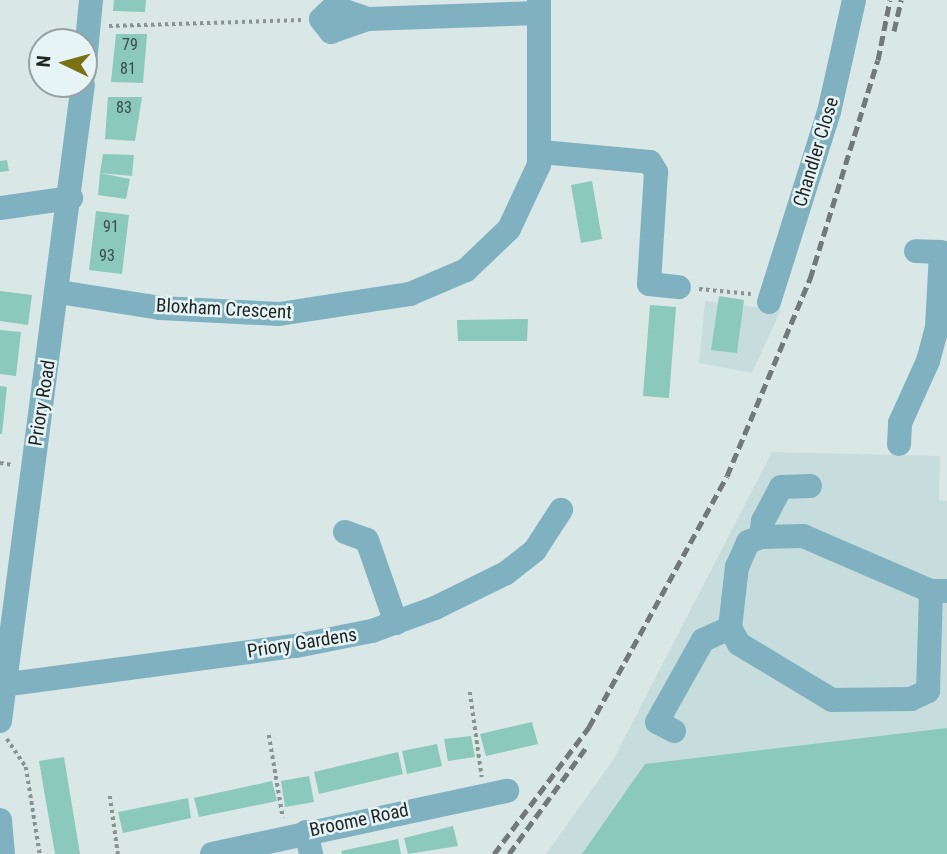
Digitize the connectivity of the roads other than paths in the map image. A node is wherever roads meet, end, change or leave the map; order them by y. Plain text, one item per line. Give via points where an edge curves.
1 (91, 0) edge
2 (855, 0) edge
3 (539, 6) edge
4 (321, 19) road end
5 (89, 28) edge
6 (82, 98) edge
7 (541, 152) junction
8 (71, 198) junction
9 (0, 208) edge
10 (916, 251) dead end
11 (678, 287) road end
12 (59, 292) junction
13 (769, 299) road end
14 (937, 361) edge
15 (899, 444) dead end
16 (810, 486) dead end
17 (561, 510) dead end
18 (345, 533) dead end
19 (761, 537) junction
20 (9, 561) edge
21 (939, 591) edge
22 (396, 623) junction
23 (730, 628) junction
24 (2, 685) junction
25 (0, 722) edge
26 (674, 730) dead end
27 (496, 792) road end
28 (0, 820) edge
29 (301, 841) edge
30 (3, 854) edge
31 (212, 854) edge

1 - 5 street
2 - 13 street, Chandler Close via 829,112
3 - 4 street via 368,19 331,32
3 - 7 street, Bloxham Crescent
6 - 8 street, Priory Road
7 - 11 street via 650,162 656,173 649,284
7 - 12 street, Bloxham Crescent via 527,196 495,245 453,277 410,294 327,310 252,314 160,308
8 - 9 street
8 - 12 street, Priory Road
10 - 14 street via 941,251
12 - 20 street, Priory Road
14 - 15 street via 900,423
16 - 19 street via 781,487 763,521
17 - 22 street, Priory Gardens via 534,550 506,573
18 - 22 street via 367,540
19 - 21 street via 803,536
19 - 23 street via 748,541 737,567
20 - 24 street, Priory Road
21 - 23 street via 928,691 911,699 832,700 739,645
22 - 24 street, Priory Gardens via 309,644
23 - 26 street via 703,640 657,722
24 - 25 street, Priory Road
27 - 29 street, Broome Road
28 - 30 street
29 - 31 street, Broome Road

